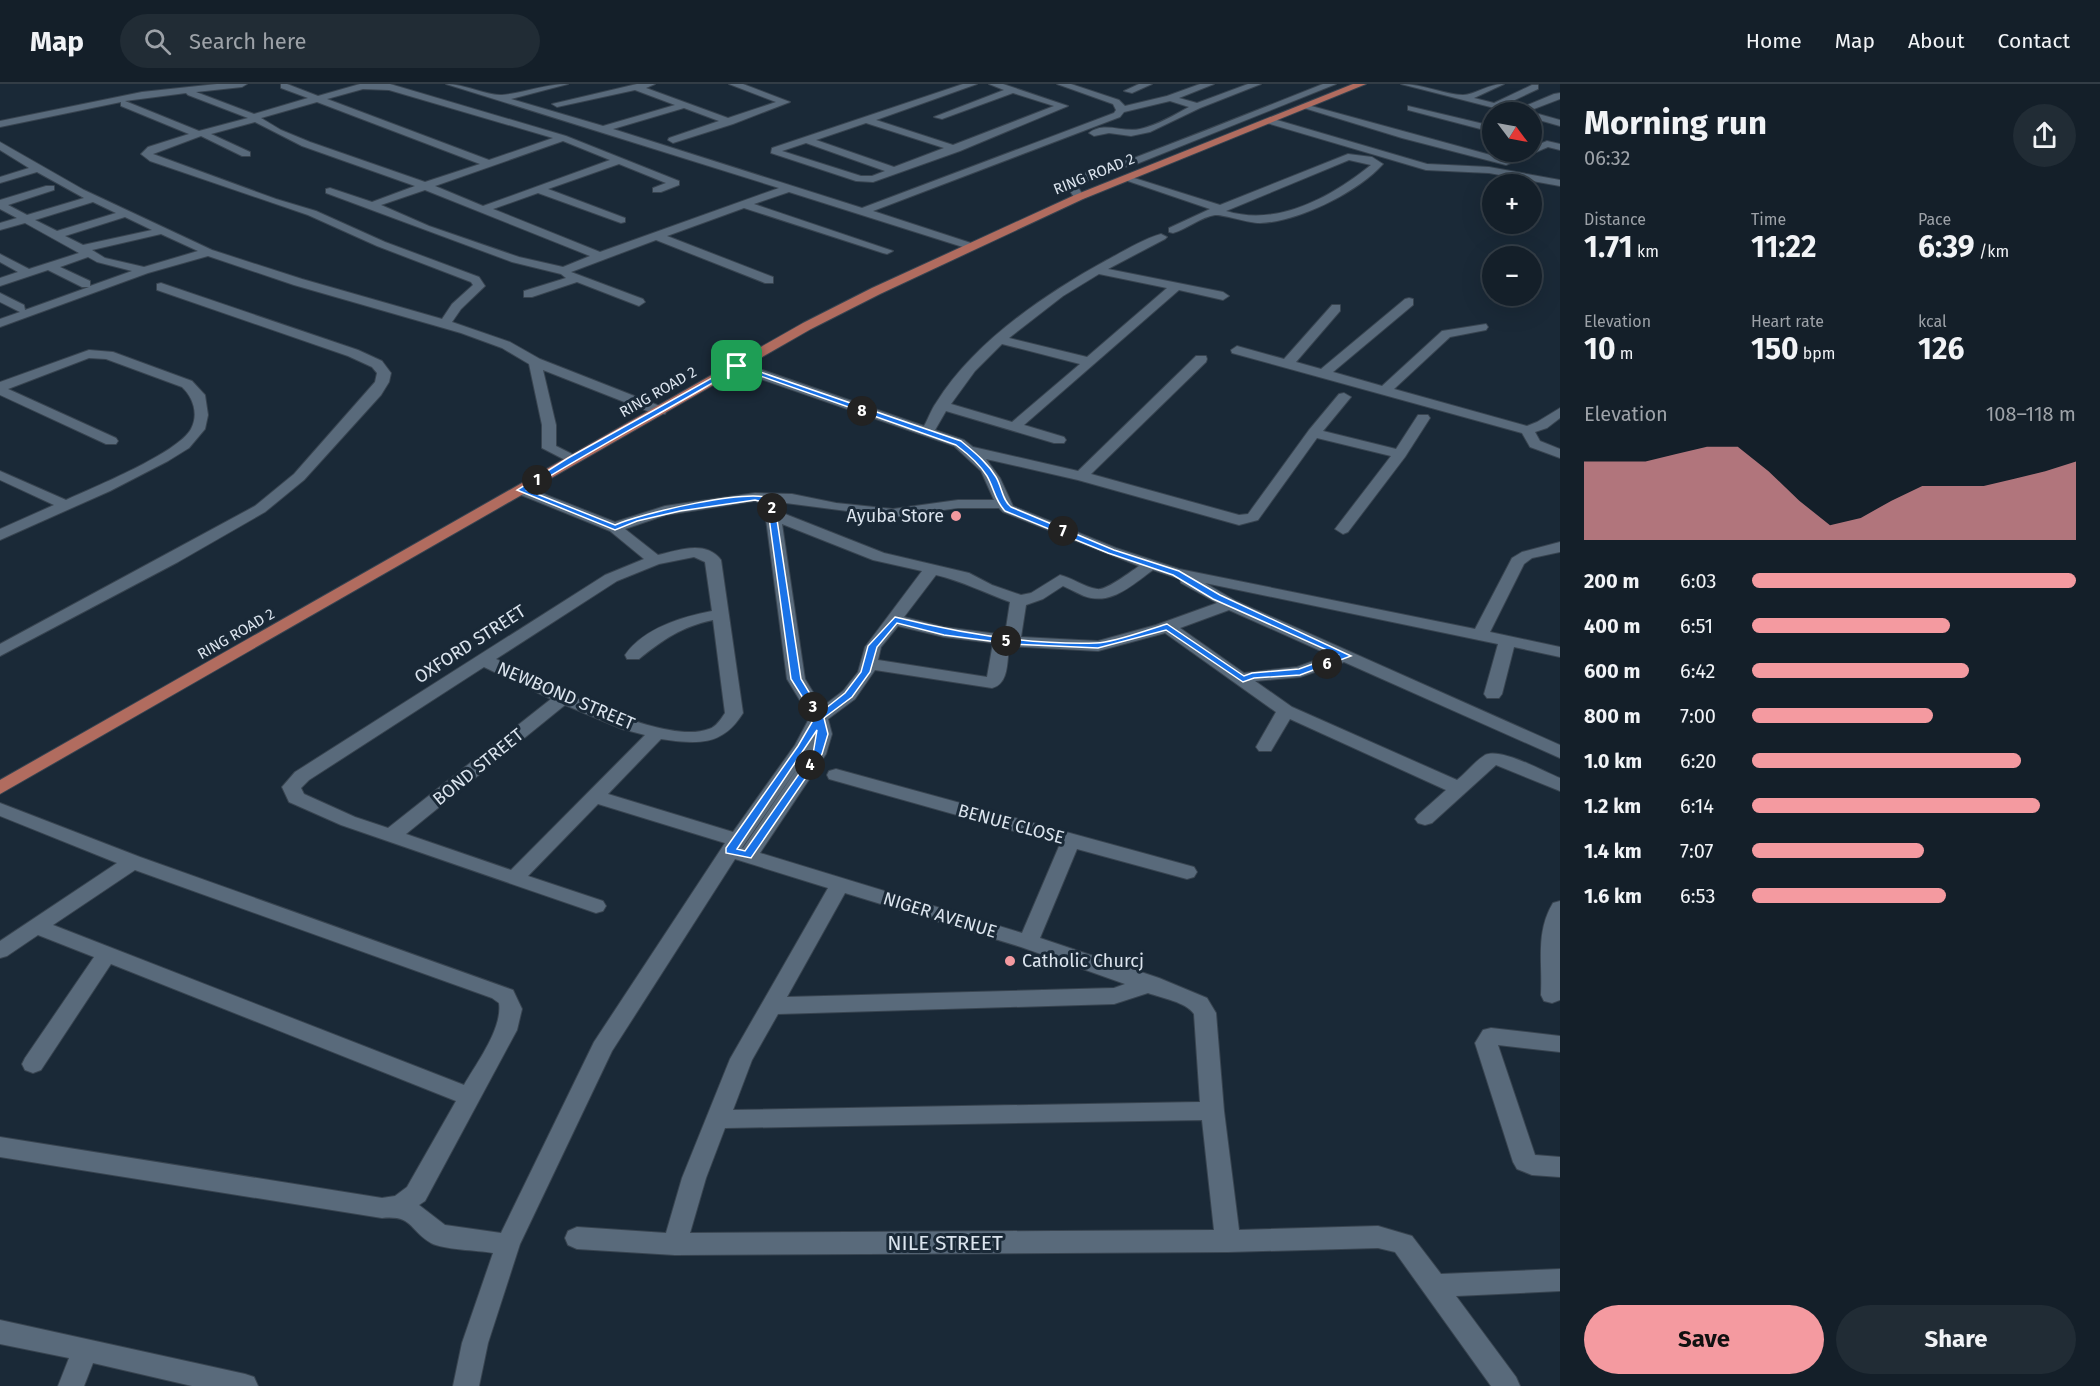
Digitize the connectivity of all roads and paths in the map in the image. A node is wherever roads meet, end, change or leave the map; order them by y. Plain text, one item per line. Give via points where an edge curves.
1 (242, 84) edge
2 (451, 84) edge
3 (486, 84) edge
4 (563, 84) edge
5 (650, 84) edge
6 (734, 84) edge
7 (972, 84) edge
8 (994, 84) edge
9 (1062, 84) edge
10 (1147, 84) edge
11 (1209, 84) edge
12 (1256, 84) edge
13 (1331, 84) edge
14 (1361, 84) edge
15 (1406, 84) edge
16 (1499, 84) edge
17 (284, 86) dead end
18 (636, 87) junction
19 (1535, 87) dead end
20 (183, 90) junction
21 (470, 90) junction
22 (1013, 90) junction
23 (1129, 91) dead end
24 (1560, 96) edge
25 (1170, 98) junction
26 (1512, 98) junction
27 (500, 99) junction
28 (1463, 99) junction
29 (318, 100) junction
30 (1504, 102) edge
31 (1529, 102) edge
32 (1542, 102) edge
33 (1482, 103) edge
34 (124, 104) dead end
35 (557, 104) dead end
36 (681, 104) junction
37 (1197, 106) junction
38 (1307, 106) junction
39 (1411, 108) dead end
40 (1121, 110) junction
41 (939, 117) dead end
42 (255, 118) junction
43 (1542, 118) edge
44 (867, 120) junction
45 (1270, 121) junction
46 (730, 122) junction
47 (1560, 123) edge
48 (0, 124) edge
49 (1482, 126) edge
50 (600, 128) junction
51 (201, 134) junction
52 (577, 134) dead end
53 (563, 138) junction
54 (673, 140) dead end
55 (806, 140) junction
56 (1542, 142) edge
57 (1547, 144) junction
58 (0, 145) edge
59 (1542, 146) edge
60 (1560, 147) edge
61 (956, 149) junction
62 (246, 154) dead end
63 (0, 156) edge
64 (1482, 156) edge
65 (17, 157) junction
66 (618, 161) junction
67 (490, 164) junction
68 (819, 166) junction
69 (37, 169) junction
70 (894, 171) junction
71 (1127, 178) junction
72 (0, 180) edge
73 (1560, 183) edge
74 (776, 184) junction
75 (424, 186) junction
76 (50, 188) dead end
77 (790, 188) junction
78 (540, 190) junction
79 (657, 190) dead end
80 (330, 191) dead end
81 (1079, 197) junction
82 (93, 199) junction
83 (911, 203) dead end
84 (0, 205) edge
85 (746, 205) junction
86 (374, 206) junction
87 (484, 209) junction
88 (1218, 210) junction
89 (864, 211) junction
90 (124, 214) junction
91 (27, 219) junction
92 (621, 220) dead end
93 (0, 227) edge
94 (1173, 230) dead end
95 (161, 231) junction
96 (57, 235) junction
97 (657, 236) junction
98 (1161, 237) dead end
99 (970, 246) junction
100 (887, 250) dead end
101 (85, 251) junction
102 (208, 252) junction
103 (600, 255) junction
104 (0, 257) edge
105 (49, 266) junction
106 (1097, 270) junction
107 (565, 271) junction
108 (28, 273) junction
109 (138, 273) junction
110 (578, 278) junction
111 (769, 280) dead end
112 (0, 282) edge
113 (86, 284) dead end
114 (1177, 286) junction
115 (528, 294) dead end
116 (1223, 296) dead end
117 (0, 297) edge
118 (639, 302) dead end
119 (1409, 302) dead end
120 (20, 308) dead end
121 (1336, 308) dead end
122 (0, 323) edge
123 (445, 324) junction
124 (1482, 327) dead end
125 (999, 339) junction
126 (1237, 350) dead end
127 (1201, 359) dead end
128 (535, 362) junction
129 (1089, 362) junction
130 (1287, 364) junction
131 (737, 366) junction
132 (1323, 374) junction
133 (0, 389) edge
134 (1384, 391) junction
135 (1344, 397) dead end
136 (941, 405) junction
137 (660, 411) junction
138 (1560, 412) edge
139 (1423, 418) dead end
140 (1014, 427) junction
141 (1527, 430) junction
142 (927, 432) junction
143 (1314, 433) junction
144 (1059, 440) dead end
145 (111, 441) dead end
146 (969, 451) junction
147 (1400, 454) junction
148 (1560, 454) edge
149 (571, 459) junction
150 (0, 475) edge
151 (1082, 476) junction
152 (521, 490) junction
153 (64, 504) junction
154 (1003, 504) junction
155 (769, 507) junction
156 (615, 528) junction
157 (1343, 529) dead end
158 (0, 535) edge
159 (1560, 547) edge
160 (167, 557) junction
161 (655, 560) junction
162 (1150, 565) junction
163 (932, 569) junction
164 (1176, 573) junction
165 (1019, 600) junction
166 (1230, 604) junction
167 (720, 614) junction
168 (895, 620) junction
169 (1167, 627) junction
170 (1480, 635) junction
171 (0, 640) edge
172 (1007, 641) junction
173 (1507, 641) junction
174 (0, 651) edge
175 (1560, 652) edge
176 (633, 655) dead end
177 (1347, 656) junction
178 (482, 659) junction
179 (868, 664) junction
180 (1243, 680) junction
181 (1493, 694) dead end
182 (564, 698) junction
183 (1286, 711) junction
184 (819, 717) junction
185 (657, 732) junction
186 (1265, 747) dead end
187 (1560, 752) edge
188 (836, 775) dead end
189 (1560, 785) edge
190 (0, 788) edge
191 (1458, 788) junction
192 (596, 797) junction
193 (0, 809) edge
194 (1425, 819) dead end
195 (392, 835) junction
196 (1071, 840) junction
197 (743, 851) junction
198 (133, 862) junction
199 (1187, 872) dead end
200 (515, 878) junction
201 (840, 884) junction
202 (596, 906) dead end
203 (1560, 908) edge
204 (37, 927) junction
205 (1028, 942) junction
206 (0, 951) edge
207 (107, 954) junction
208 (1151, 984) junction
209 (1552, 995) dead end
210 (769, 1006) junction
211 (1560, 1044) edge
212 (33, 1064) dead end
213 (468, 1096) junction
214 (1212, 1111) junction
215 (716, 1119) junction
216 (0, 1147) edge
217 (1560, 1167) edge
218 (400, 1206) junction
219 (577, 1238) dead end
220 (1228, 1241) junction
221 (508, 1244) junction
222 (675, 1244) junction
223 (1560, 1280) edge
224 (1434, 1286) junction
225 (0, 1332) edge
226 (85, 1349) junction
227 (71, 1386) edge
228 (245, 1386) edge
229 (466, 1386) edge
230 (1507, 1386) edge

1 - 20 street
2 - 21 street
3 - 21 street
4 - 27 street
5 - 18 street
6 - 46 street via 785,102
7 - 44 street
8 - 22 street
9 - 40 street via 1116,102
10 - 23 street
11 - 25 street
12 - 37 street
13 - 81 street via 1135,160 1093,172 1072,186
14 - 38 main road, RING ROAD 2
15 - 28 street
16 - 28 street
17 - 29 street
18 - 35 street
18 - 36 street
19 - 26 street
20 - 42 street
20 - 48 street
21 - 27 street
22 - 41 street
22 - 61 street via 1063,106
24 - 32 street
25 - 37 street
25 - 40 street
26 - 30 street
26 - 31 street
27 - 50 street
28 - 33 street
29 - 42 street
29 - 53 street via 363,87 390,87
29 - 67 street
34 - 51 street
36 - 46 street
36 - 50 street
37 - 83 street via 1135,132 1105,129
38 - 45 main road, RING ROAD 2
38 - 64 street
39 - 49 street
40 - 89 street via 1073,133
42 - 51 street
42 - 75 street via 306,144
43 - 47 street
44 - 55 street
44 - 61 street
45 - 71 main road, RING ROAD 2
45 - 73 street via 1426,168 1489,170
46 - 54 street
50 - 74 street
51 - 62 street
51 - 123 street via 146,154 312,213 475,280 479,286 456,307
52 - 53 street
53 - 66 street
53 - 67 street
55 - 68 street via 776,153
55 - 70 street
56 - 57 street
57 - 59 street
57 - 60 street
58 - 65 street
61 - 70 street
63 - 65 street
65 - 69 street
66 - 78 street
66 - 79 street via 675,183
67 - 75 street
68 - 70 street via 866,180
68 - 74 street
69 - 72 street
69 - 82 street
71 - 81 main road, RING ROAD 2
71 - 88 street
74 - 77 street
75 - 86 street
75 - 87 street
76 - 84 street
77 - 85 street
77 - 89 street
78 - 87 street
78 - 92 street
80 - 86 street
81 - 99 main road, RING ROAD 2
82 - 90 street
82 - 91 street
84 - 91 street
85 - 97 street
85 - 100 street
86 - 107 street via 516,260
87 - 103 street
88 - 88 street via 1262,220 1305,211 1378,164 1348,157
88 - 94 street
89 - 99 street
90 - 95 street
90 - 96 street
91 - 93 street
91 - 96 street
95 - 101 street
95 - 102 street
96 - 101 street
97 - 103 street
97 - 111 street
98 - 106 street
99 - 131 main road, RING ROAD 2 via 817,321
101 - 105 street
101 - 109 street
102 - 109 street
102 - 123 street
103 - 107 street
104 - 108 street
105 - 108 street
105 - 113 street
106 - 114 street
106 - 125 street via 1029,314
107 - 110 street
108 - 112 street
109 - 122 street
109 - 160 street via 192,304 377,364 384,373 376,392 281,493 235,524
110 - 115 street
110 - 118 street
114 - 116 street
114 - 129 street
117 - 120 street
119 - 132 street
121 - 130 street
123 - 128 street via 506,345
124 - 134 street via 1446,334
125 - 129 street
125 - 136 street
126 - 130 street
127 - 151 street
128 - 137 street
128 - 149 street via 549,425 549,448
129 - 140 street
130 - 132 street
131 - 137 main road, RING ROAD 2
131 - 142 street
132 - 134 street
133 - 145 street
133 - 153 street via 78,357 98,354 187,384 198,395 202,422 183,447
134 - 141 street
135 - 143 street
136 - 140 street
136 - 142 street
137 - 149 main road, RING ROAD 2
138 - 141 street
139 - 147 street
140 - 144 street
141 - 148 street via 1535,444
142 - 146 street via 959,443
143 - 147 street
143 - 151 street via 1252,517 1239,520
146 - 151 street
146 - 154 street via 983,463
147 - 157 street
149 - 152 main road, RING ROAD 2
150 - 153 street
152 - 156 street
152 - 190 main road, RING ROAD 2
153 - 158 street
154 - 155 street via 958,504 893,513 792,498
154 - 162 street
155 - 156 street via 755,497 680,509 635,519
155 - 163 street via 879,557
155 - 184 street via 796,679
156 - 161 street
159 - 170 street via 1518,561
160 - 171 street
160 - 174 street
161 - 167 street, OXFORD STREET via 694,552 706,554 713,560
161 - 178 street, OXFORD STREET via 611,578
162 - 164 street
162 - 165 street via 1101,596 1060,580 1032,599
163 - 165 street via 963,576
163 - 168 street
164 - 166 street
164 - 170 street
165 - 172 street
166 - 169 street
166 - 177 street
167 - 176 street via 664,631
167 - 185 street, NEWBOND STREET via 734,713 726,727 711,735 687,737
168 - 172 street
168 - 179 street via 873,646
169 - 172 street via 1098,646
169 - 180 street
170 - 173 street
172 - 179 street via 992,683
173 - 175 street
173 - 181 street
177 - 180 street via 1300,672
177 - 187 street
178 - 182 street, NEWBOND STREET
178 - 195 street, OXFORD STREET via 302,776 291,787 296,798
179 - 184 street via 849,695
180 - 183 street
182 - 185 street, NEWBOND STREET via 620,723
182 - 195 street, BOND STREET
183 - 186 street
183 - 191 street
184 - 197 street
185 - 192 street
188 - 196 street, BENUE CLOSE
189 - 191 street via 1492,759
191 - 194 street
192 - 197 street, NIGER AVENUE
192 - 200 street
193 - 198 street
195 - 200 street
196 - 199 street, BENUE CLOSE
196 - 205 street
197 - 201 street, NIGER AVENUE
197 - 221 street via 602,1048
198 - 204 street
198 - 213 street via 508,996 511,1017 506,1030
200 - 202 street
201 - 205 street, NIGER AVENUE
201 - 210 street
203 - 209 street via 1548,948
204 - 206 street
204 - 207 street
205 - 208 street, NIGER AVENUE
207 - 212 street
207 - 213 street
208 - 210 street via 1114,996
208 - 214 street, NIGER AVENUE via 1199,1004 1205,1013
210 - 215 street
211 - 217 street via 1491,1036 1486,1043 1525,1161
213 - 218 street via 416,1194
214 - 215 street
214 - 220 street, NIGER AVENUE
215 - 222 street
216 - 218 street via 382,1208
218 - 221 street via 439,1235
219 - 222 street, NILE STREET
220 - 222 street, NILE STREET
220 - 224 street, NILE STREET via 1378,1237 1403,1244
221 - 229 street
223 - 224 street
224 - 230 street, NILE STREET
225 - 226 street
226 - 227 street
226 - 228 street

